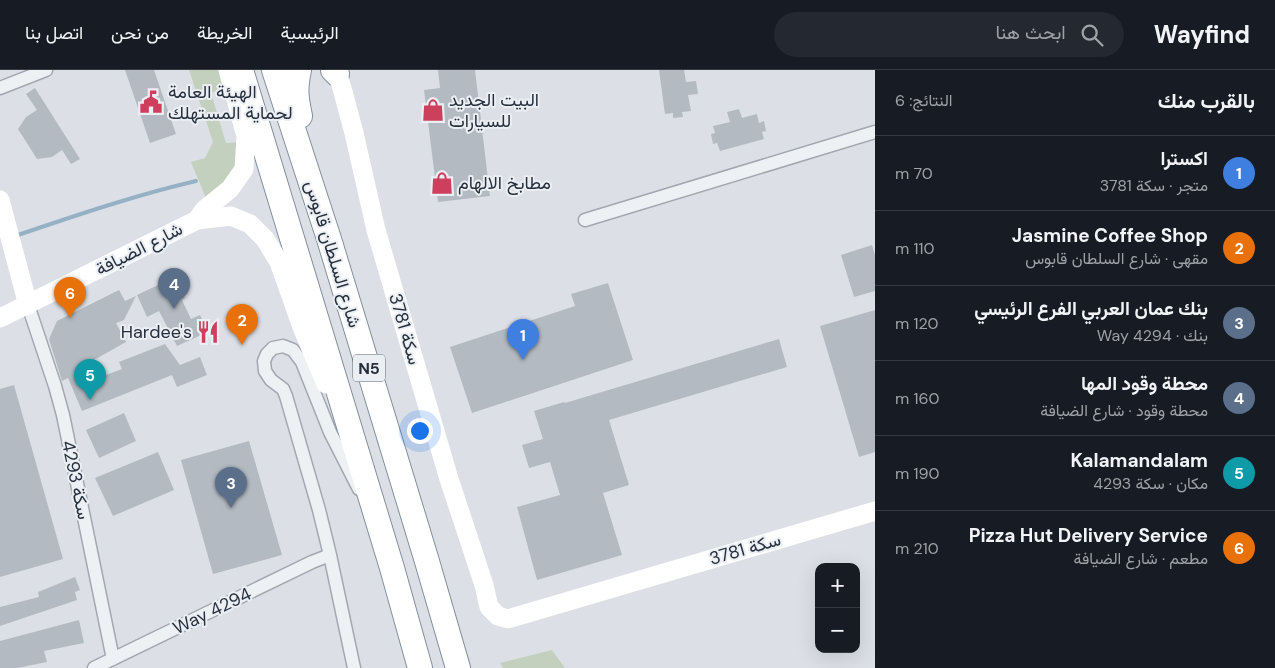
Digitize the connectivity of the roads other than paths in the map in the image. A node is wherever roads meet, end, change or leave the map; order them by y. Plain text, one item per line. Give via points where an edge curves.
1 (46, 70) edge
2 (228, 70) edge
3 (241, 70) edge
4 (274, 70) edge
5 (299, 70) edge
6 (336, 71) edge
7 (0, 88) edge
8 (875, 132) edge
9 (0, 200) edge
10 (196, 220) junction
11 (585, 220) dead end
12 (329, 239) junction
13 (28, 305) junction
14 (0, 318) edge
15 (362, 468) junction
16 (875, 511) edge
17 (383, 538) junction
18 (330, 555) junction
19 (114, 659) junction
20 (94, 668) edge
21 (354, 668) edge
22 (420, 668) edge
23 (458, 668) edge

1 - 7 street
2 - 10 street via 246,136 244,169 230,189
3 - 15 highway, شارع السلطان قابوس / N5
4 - 12 highway, شارع السلطان قابوس / N5
5 - 12 highway via 296,96
6 - 16 street, سكة 3781 via 378,239 449,480 484,585 502,609 528,612
8 - 11 street
9 - 13 street
10 - 13 street, شارع الضيافة
10 - 15 street via 231,216 250,224 265,239 279,262 302,327
12 - 23 highway, شارع السلطان قابوس / N5
13 - 14 street, شارع الضيافة
13 - 19 street, سكة 4293 via 63,415
15 - 17 highway, شارع السلطان قابوس / N5
17 - 18 street via 330,432 302,362 293,350 284,346 272,348 264,361 266,371 286,396
17 - 22 highway, شارع السلطان قابوس / N5
18 - 19 street, Way 4294
18 - 21 street
19 - 20 street, Way 4294

